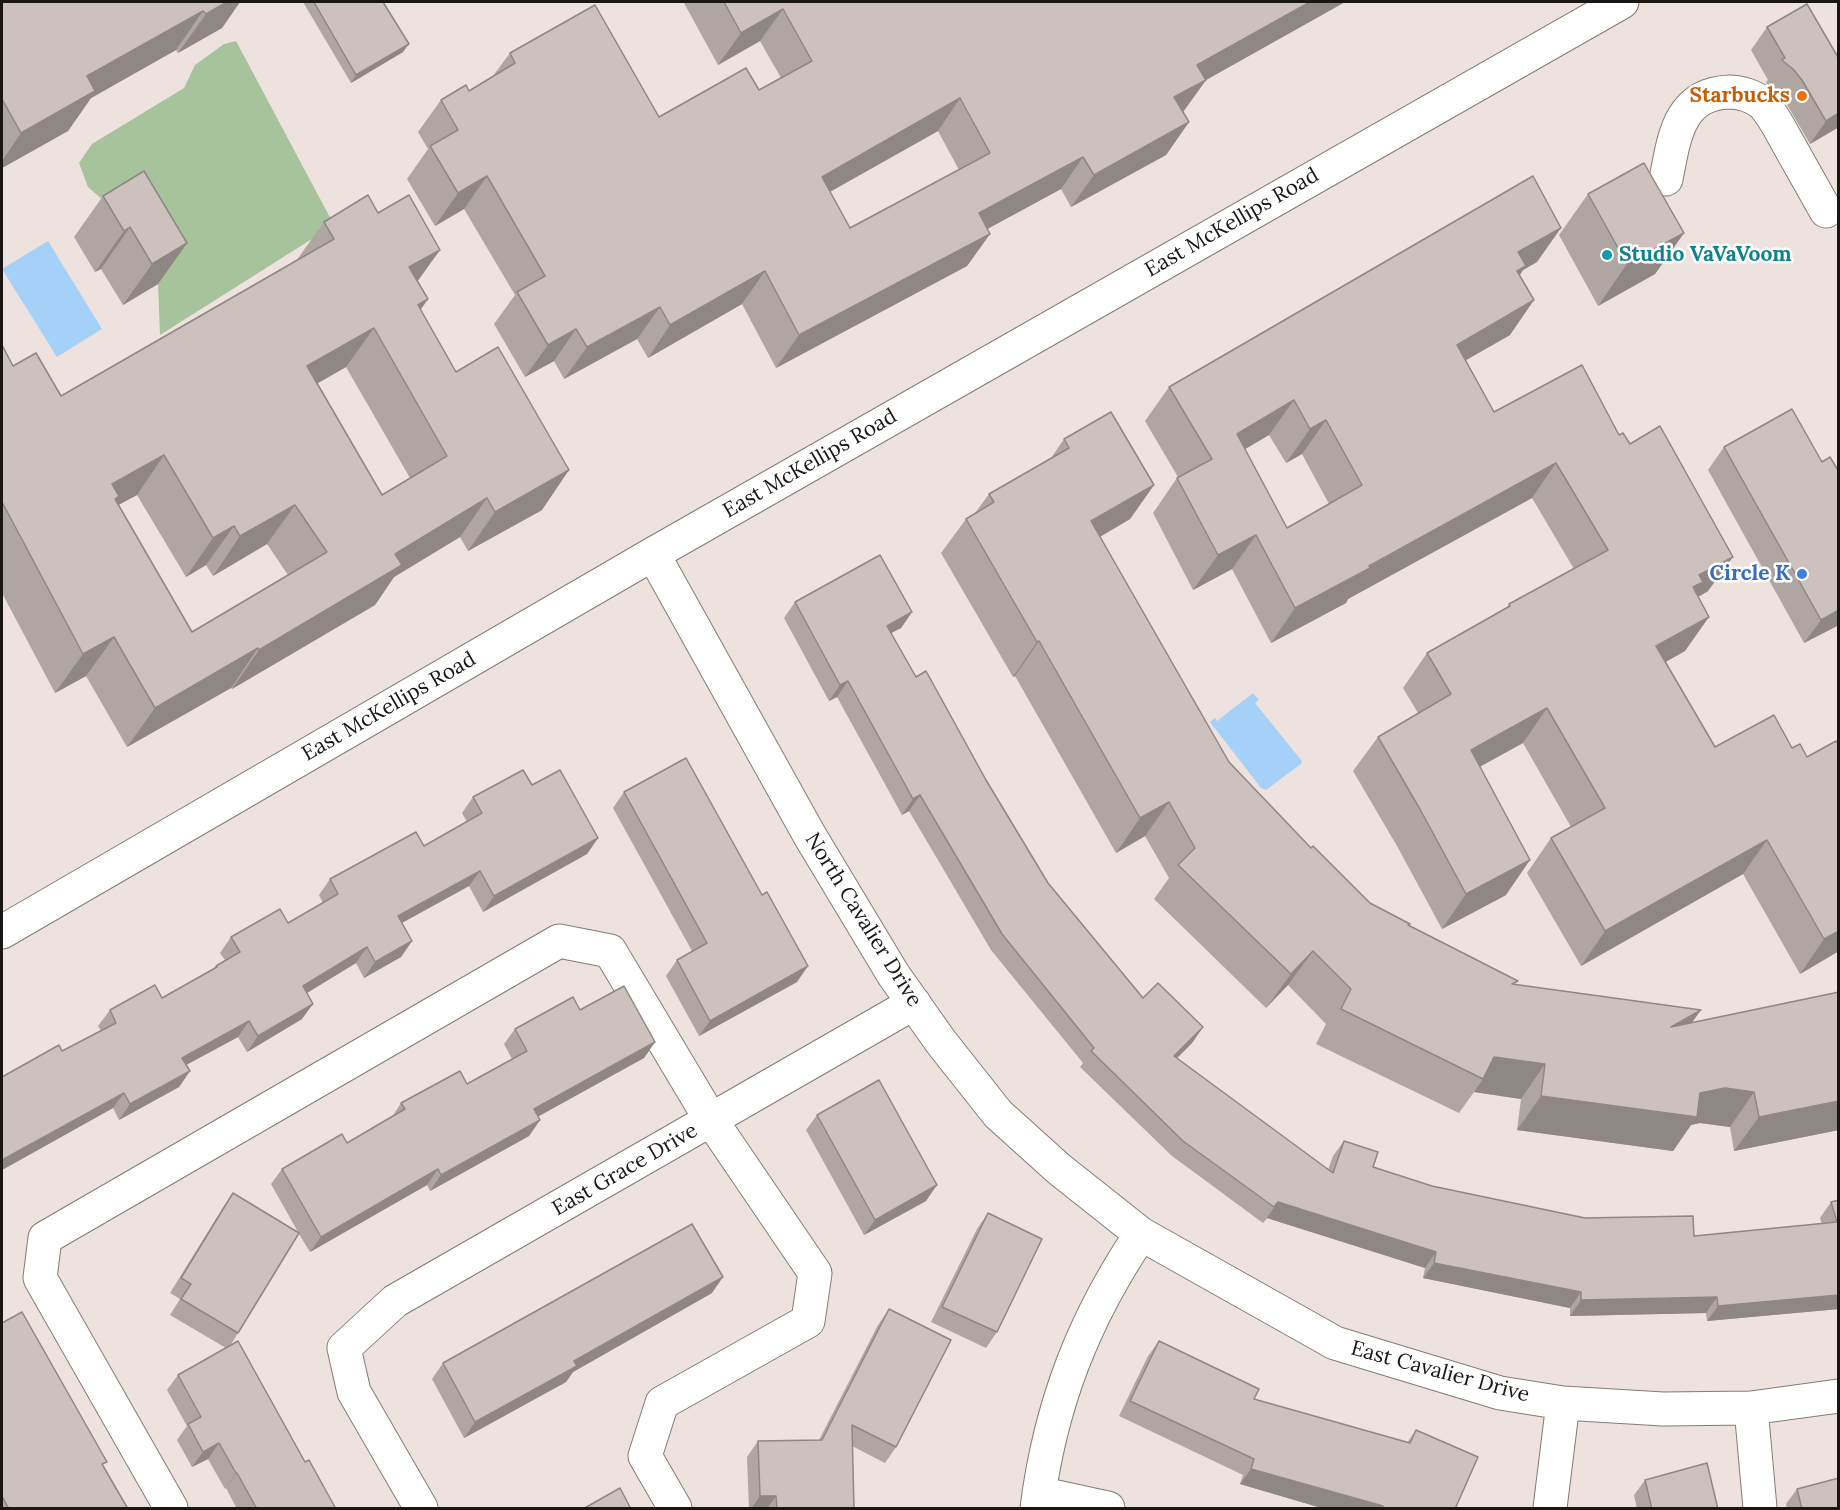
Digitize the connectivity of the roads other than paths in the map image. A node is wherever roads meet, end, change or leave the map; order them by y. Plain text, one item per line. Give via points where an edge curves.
1 (1623, 2) edge
2 (1666, 179) dead end
3 (1826, 211) dead end
4 (652, 554) junction
5 (2, 932) edge
6 (914, 1004) junction
7 (711, 1120) junction
8 (1141, 1234) junction
9 (1839, 1396) edge
10 (1563, 1403) junction
11 (1751, 1408) junction
12 (1038, 1501) edge
13 (171, 1509) edge
14 (421, 1509) edge
15 (675, 1509) edge
16 (1108, 1509) edge
17 (1550, 1509) edge
18 (1760, 1509) edge

1 - 4 street, East McKellips Road
2 - 3 street via 1675,132 1684,115 1698,101 1717,93 1740,92 1762,104 1781,130
4 - 5 street, East McKellips Road
4 - 6 street, North Cavalier Drive via 810,836
6 - 7 street, East Grace Drive
6 - 8 street, North Cavalier Drive via 998,1114
7 - 13 street via 610,951 559,941 45,1238 40,1278
7 - 14 street, East Grace Drive via 395,1301 344,1348 354,1392
7 - 15 street via 815,1273 808,1321 662,1403 645,1456
8 - 10 street, East Cavalier Drive via 1335,1343 1500,1393
8 - 12 street via 1088,1325 1065,1379 1050,1432
9 - 11 street, East Cavalier Drive
10 - 11 street, East Cavalier Drive via 1663,1409
10 - 17 street
11 - 18 street
12 - 16 street

